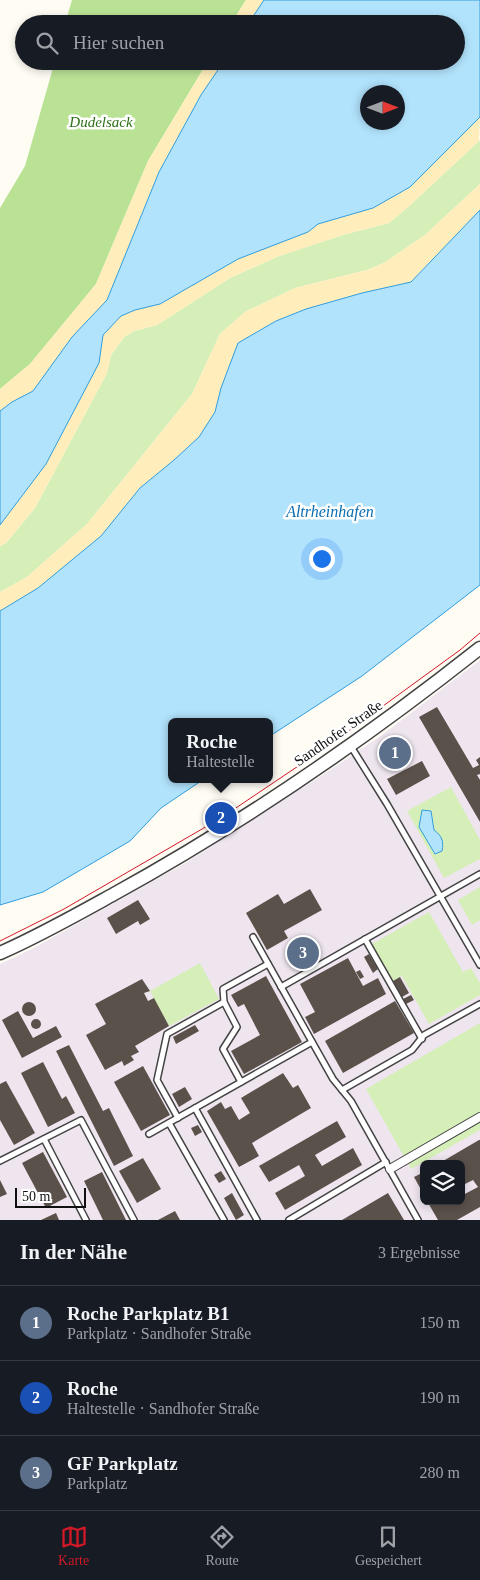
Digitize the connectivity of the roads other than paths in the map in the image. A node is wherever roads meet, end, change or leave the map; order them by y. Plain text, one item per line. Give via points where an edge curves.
1 (480, 648) edge
2 (350, 744) junction
3 (480, 874) edge
4 (440, 896) junction
5 (253, 937) dead end
6 (365, 939) junction
7 (0, 953) edge
8 (268, 964) junction
9 (480, 965) edge
10 (281, 987) junction
11 (224, 1002) junction
12 (480, 1004) edge
13 (422, 1039) junction
14 (312, 1042) junction
15 (241, 1082) junction
16 (342, 1090) junction
17 (195, 1108) junction
18 (480, 1117) edge
19 (178, 1118) junction
20 (169, 1123) junction
21 (149, 1134) dead end
22 (44, 1139) junction
23 (0, 1161) edge
24 (388, 1166) junction
25 (86, 1220) edge
26 (134, 1220) edge
27 (224, 1220) edge
28 (257, 1220) edge
29 (289, 1220) edge
30 (418, 1220) edge

1 - 2 street, Sandhofer Straße
2 - 4 lane
2 - 7 street, Sandhofer Straße via 207,841
3 - 4 lane
4 - 6 lane
4 - 9 lane
5 - 8 lane
6 - 10 lane
6 - 13 lane
8 - 10 lane
8 - 11 lane via 223,988
10 - 14 lane
11 - 15 lane via 237,1026 223,1049
11 - 19 lane via 167,1034 157,1080
12 - 13 lane
13 - 16 lane via 412,1050
14 - 15 lane
14 - 16 lane
15 - 17 lane
16 - 24 lane
17 - 19 lane
17 - 28 lane
18 - 24 street
19 - 20 lane
20 - 21 lane
20 - 27 lane
22 - 23 lane
22 - 25 lane
22 - 26 lane via 82,1120
24 - 29 lane
24 - 30 lane

